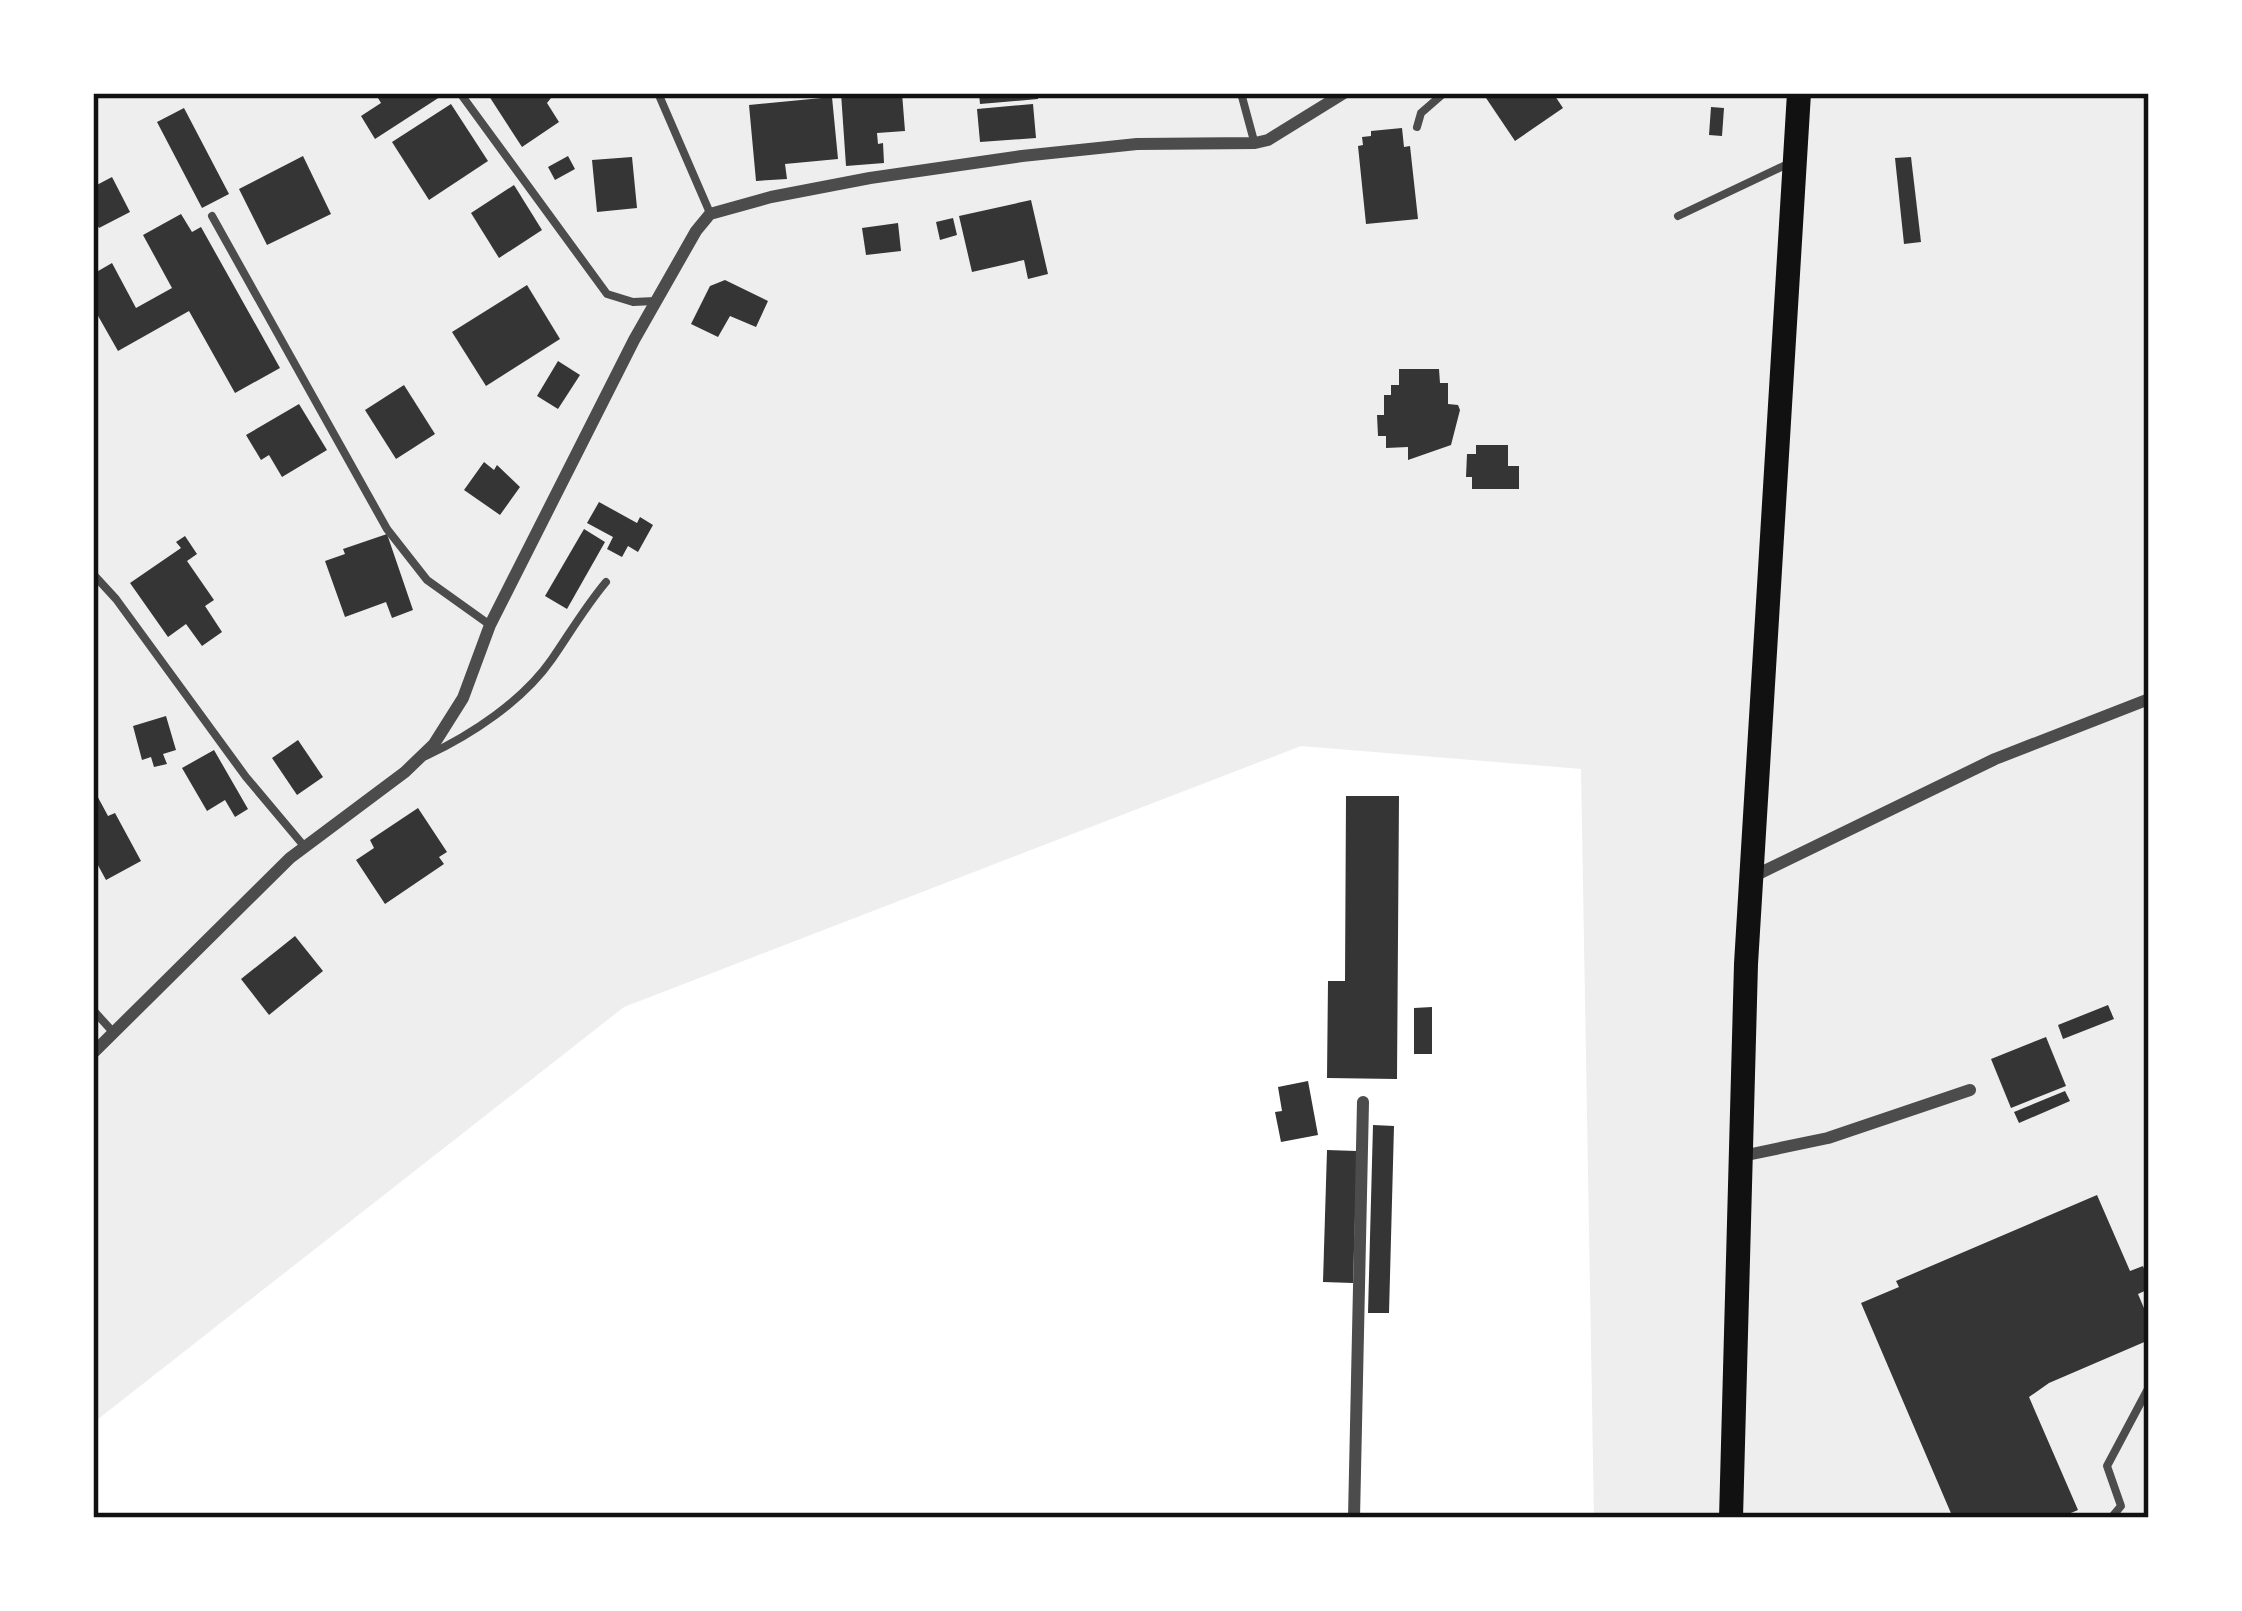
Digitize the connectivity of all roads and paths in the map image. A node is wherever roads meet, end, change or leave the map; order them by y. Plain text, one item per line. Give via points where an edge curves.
1 (460, 93) edge
2 (658, 93) edge
3 (1240, 93) edge
4 (1344, 93) edge
5 (1444, 93) edge
6 (1798, 93) edge
7 (1417, 127) dead end
8 (1255, 143) junction
9 (1793, 162) junction
10 (710, 214) junction
11 (212, 216) dead end
12 (1678, 216) dead end
13 (655, 301) junction
14 (93, 574) edge
15 (606, 582) dead end
16 (490, 625) junction
17 (2149, 699) edge
18 (419, 759) junction
19 (305, 847) junction
20 (1753, 876) junction
21 (93, 1010) edge
22 (113, 1032) junction
23 (93, 1053) edge
24 (1970, 1090) dead end
25 (1364, 1102) dead end
26 (1740, 1156) junction
27 (2149, 1387) edge
28 (1354, 1518) edge
29 (1731, 1518) edge
30 (2111, 1518) edge

1 - 13 lane via 607,294
2 - 10 lane
3 - 8 lane
4 - 8 street
5 - 7 lane
6 - 9 main road
8 - 10 street via 1022,156 870,178
9 - 12 lane
9 - 20 main road
10 - 13 street
11 - 16 lane via 387,529 427,580
13 - 16 street
14 - 19 lane
15 - 18 lane via 550,663 480,728
16 - 18 street via 463,698
17 - 20 street via 1995,759
18 - 19 street
19 - 22 street
20 - 26 main road
21 - 22 lane
22 - 23 street
24 - 26 street via 1828,1138
25 - 28 street
26 - 29 main road
27 - 30 lane via 2107,1466 2122,1505

